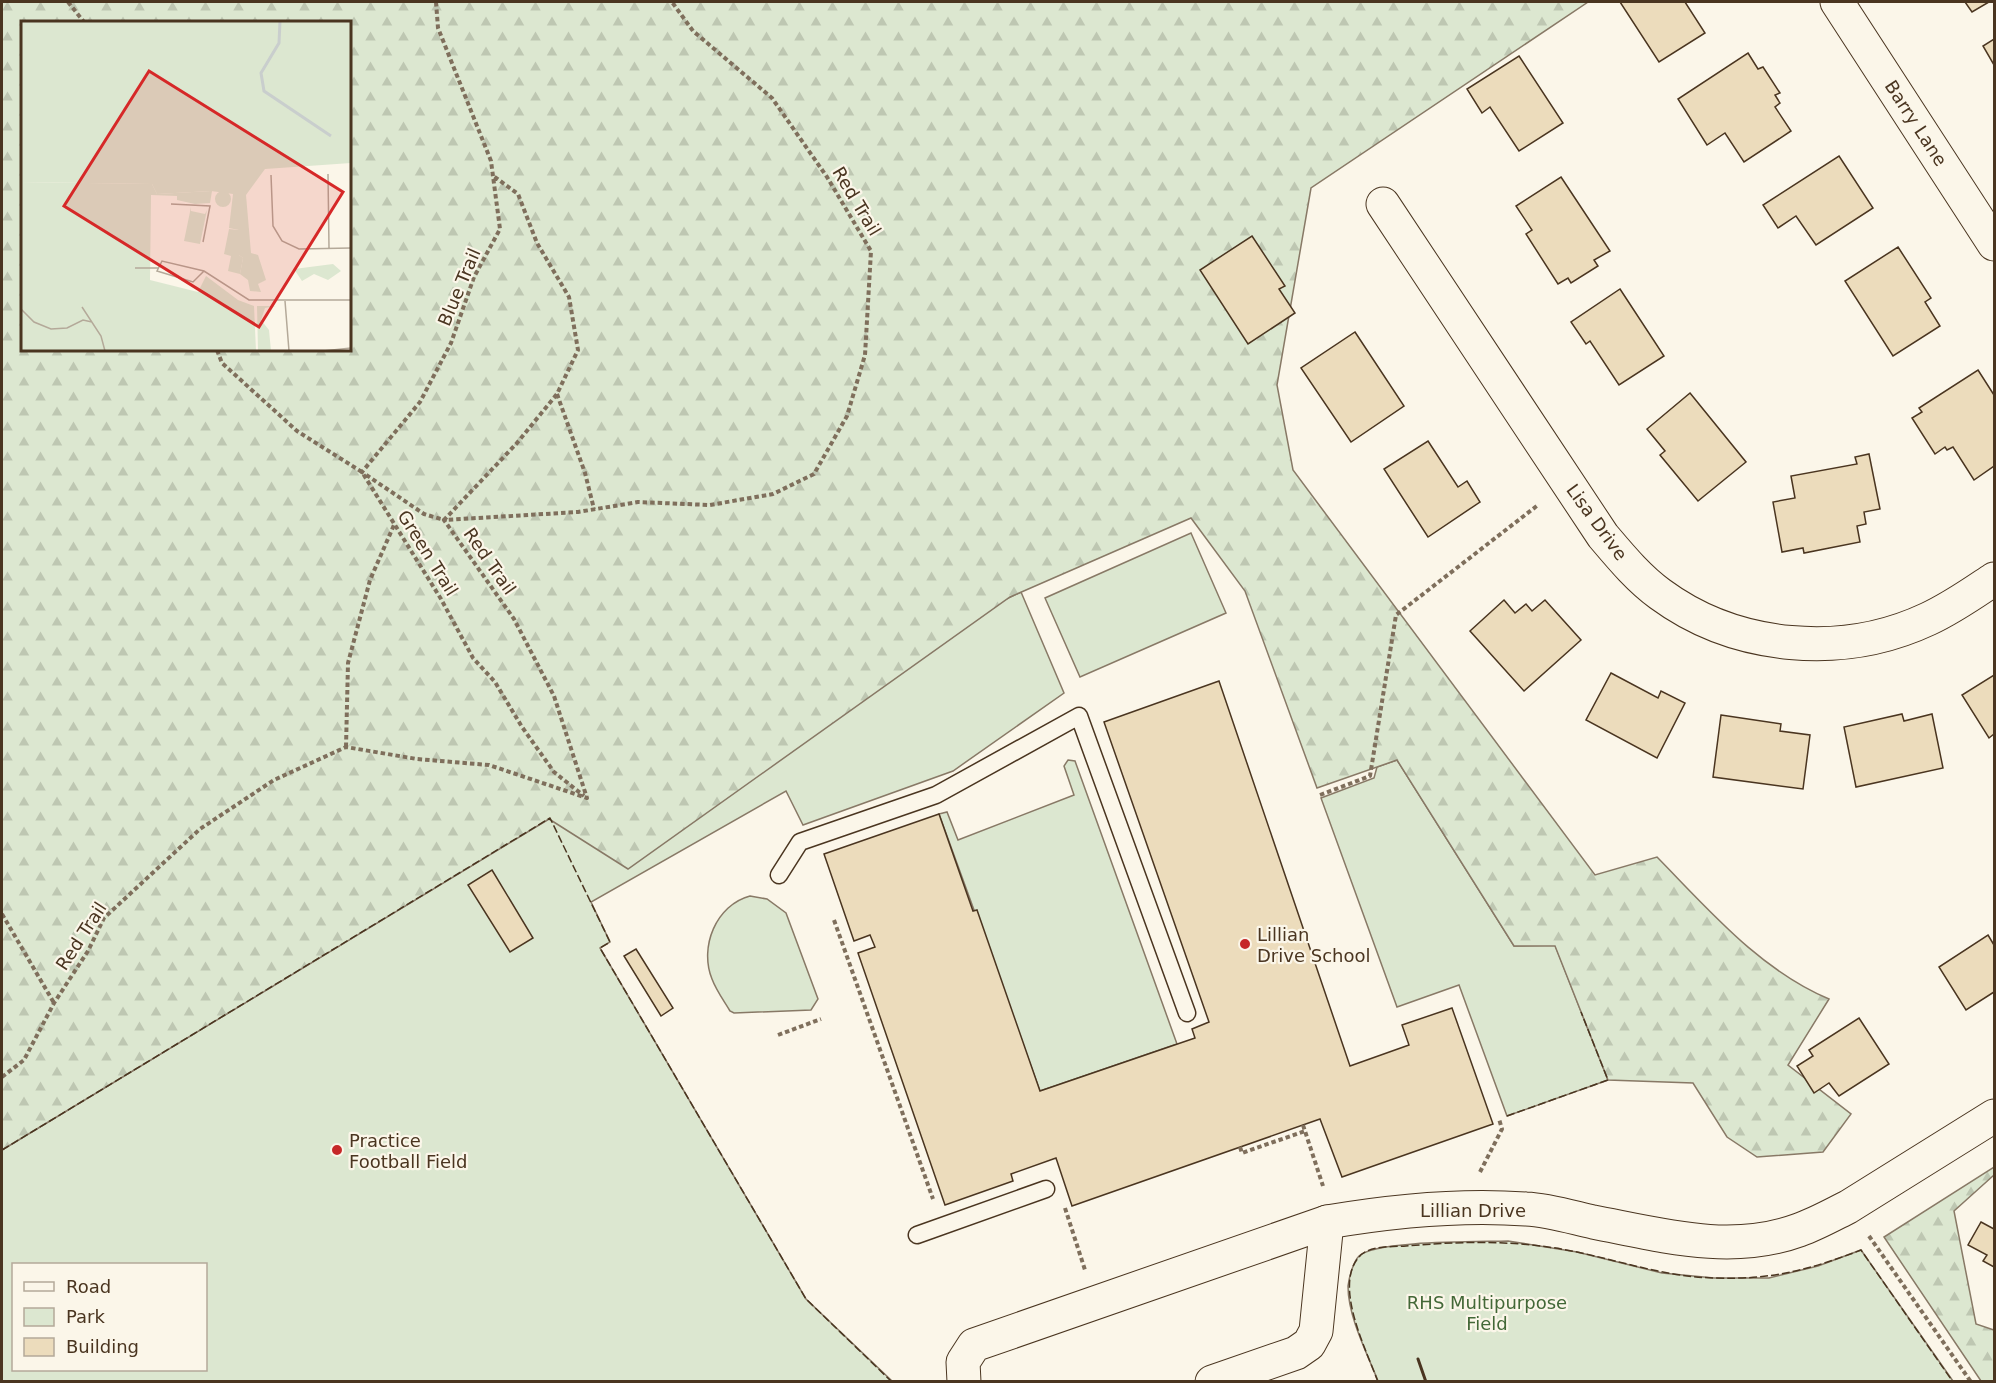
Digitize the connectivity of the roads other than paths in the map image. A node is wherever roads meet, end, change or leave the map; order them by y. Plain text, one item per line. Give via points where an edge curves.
1 (1837, 2) edge
2 (1383, 204) dead end
3 (1995, 244) edge
4 (1995, 579) edge
5 (779, 875) dead end
6 (1186, 1013) dead end
7 (1995, 1116) edge
8 (1046, 1189) dead end
9 (1326, 1207) junction
10 (917, 1235) dead end
11 (964, 1382) edge
12 (1212, 1382) edge

1 - 3 street, Barry Lane
2 - 4 street, Lisa Drive via 1602,536 1659,594 1726,629 1772,641 1813,644 1861,640 1902,629 1957,603
5 - 6 lane via 800,842 936,795 1079,716
7 - 9 street, Lillian Drive via 1832,1215 1799,1230 1744,1242 1689,1241 1528,1209 1386,1212
8 - 10 lane
9 - 11 street, Lillian Drive via 974,1345 963,1362
9 - 12 street via 1316,1331 1309,1344 1296,1353

